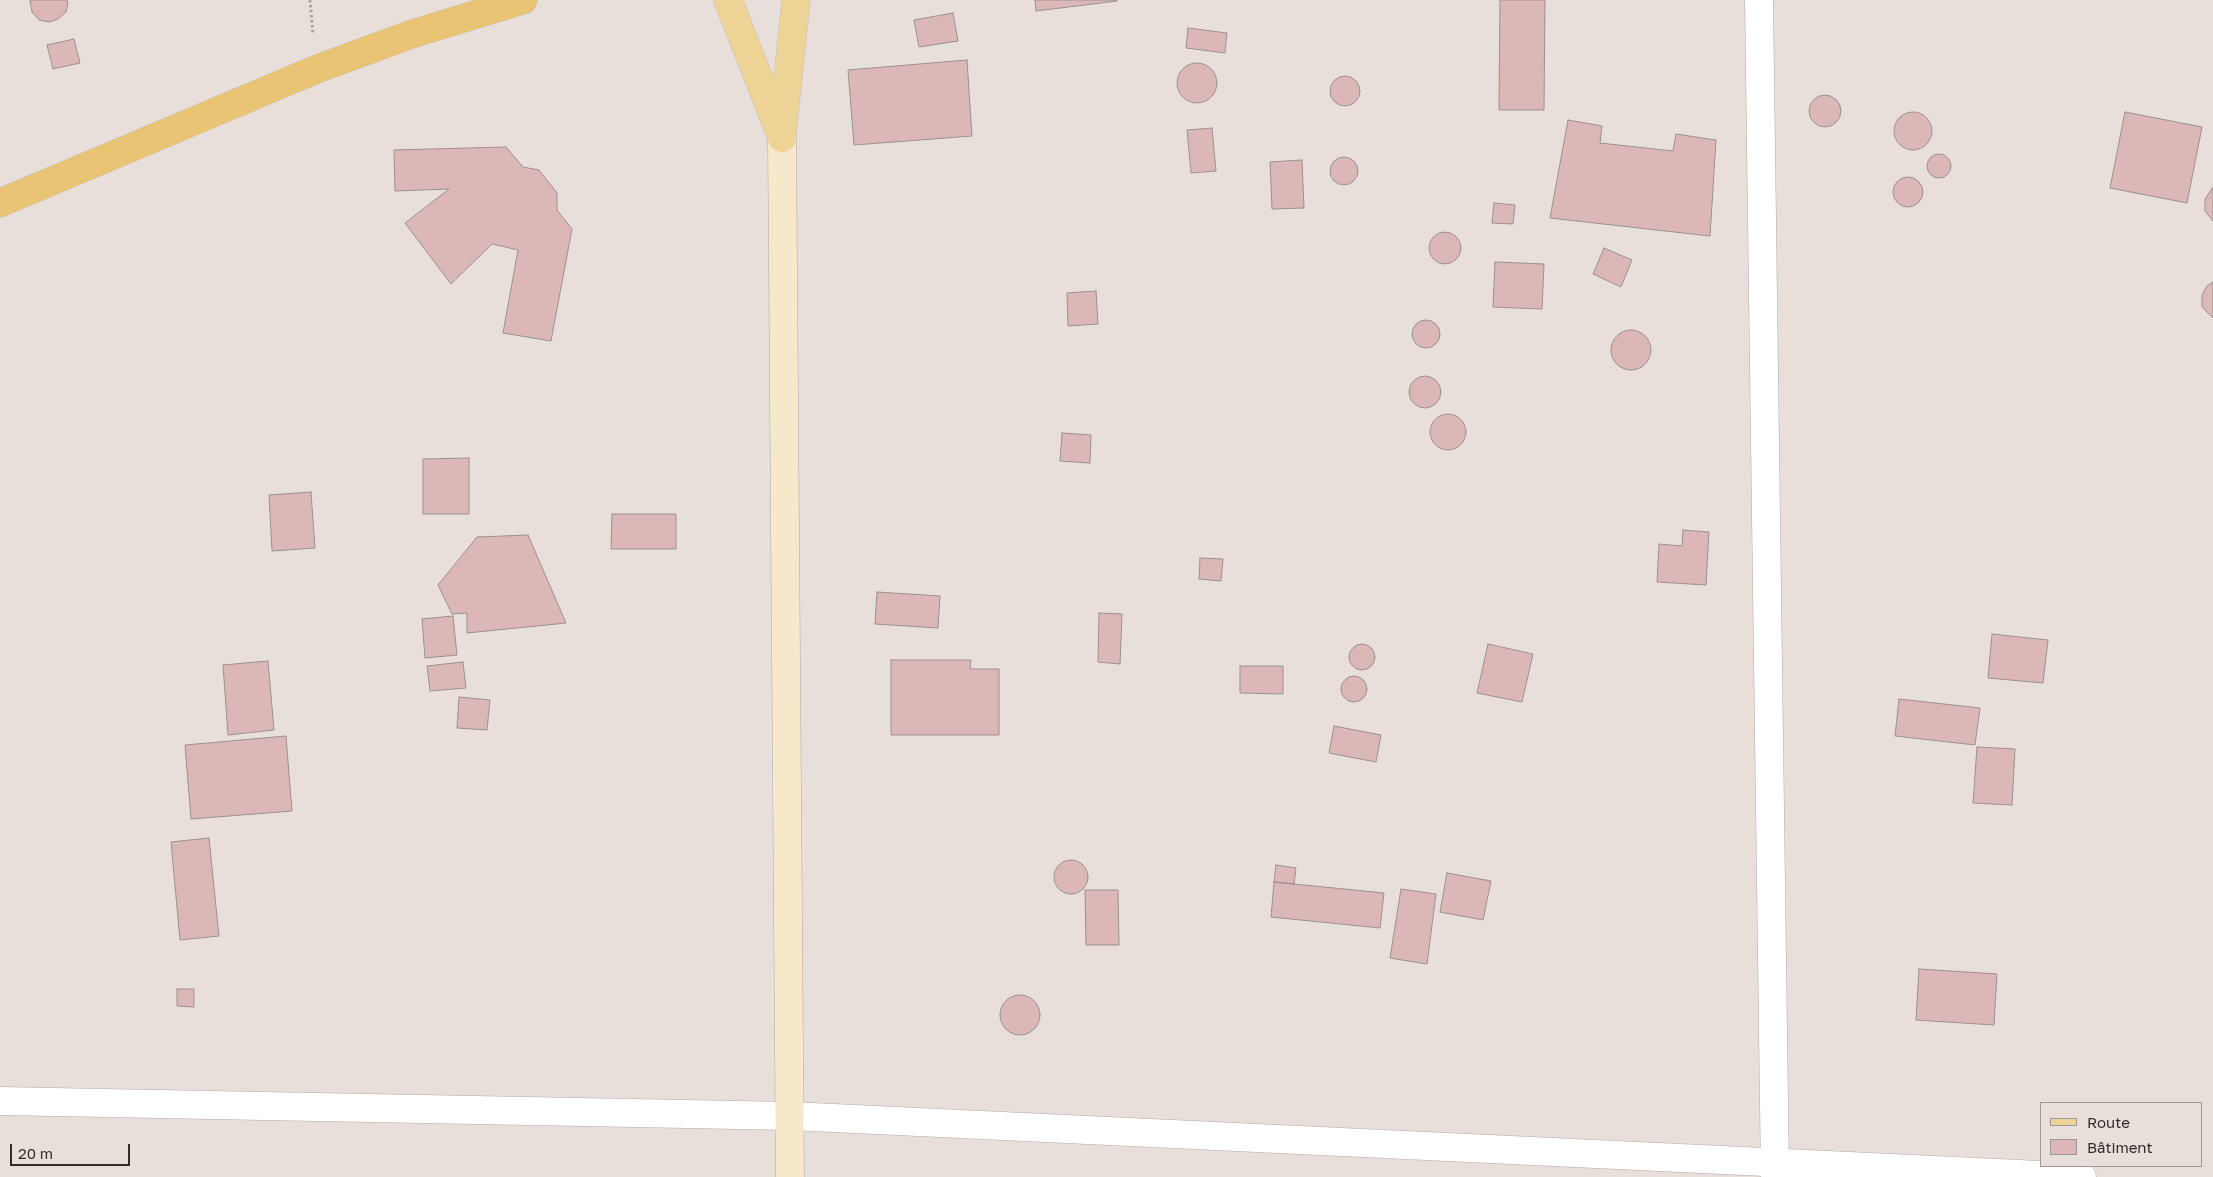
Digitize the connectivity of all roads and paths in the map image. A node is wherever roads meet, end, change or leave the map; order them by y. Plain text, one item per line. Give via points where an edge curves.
1 (452, 0) edge
2 (523, 0) edge
3 (728, 0) edge
4 (796, 0) edge
5 (1760, 0) edge
6 (412, 34) junction
7 (782, 138) junction
8 (0, 204) edge
9 (0, 1101) edge
10 (791, 1116) junction
11 (1775, 1170) edge
12 (790, 1177) edge
13 (2082, 1177) edge

1 - 6 highway
2 - 6 highway
3 - 7 main road
4 - 7 main road
5 - 11 street
6 - 8 highway via 317,69
7 - 10 main road
9 - 10 street
10 - 11 street
10 - 12 main road
11 - 13 street

